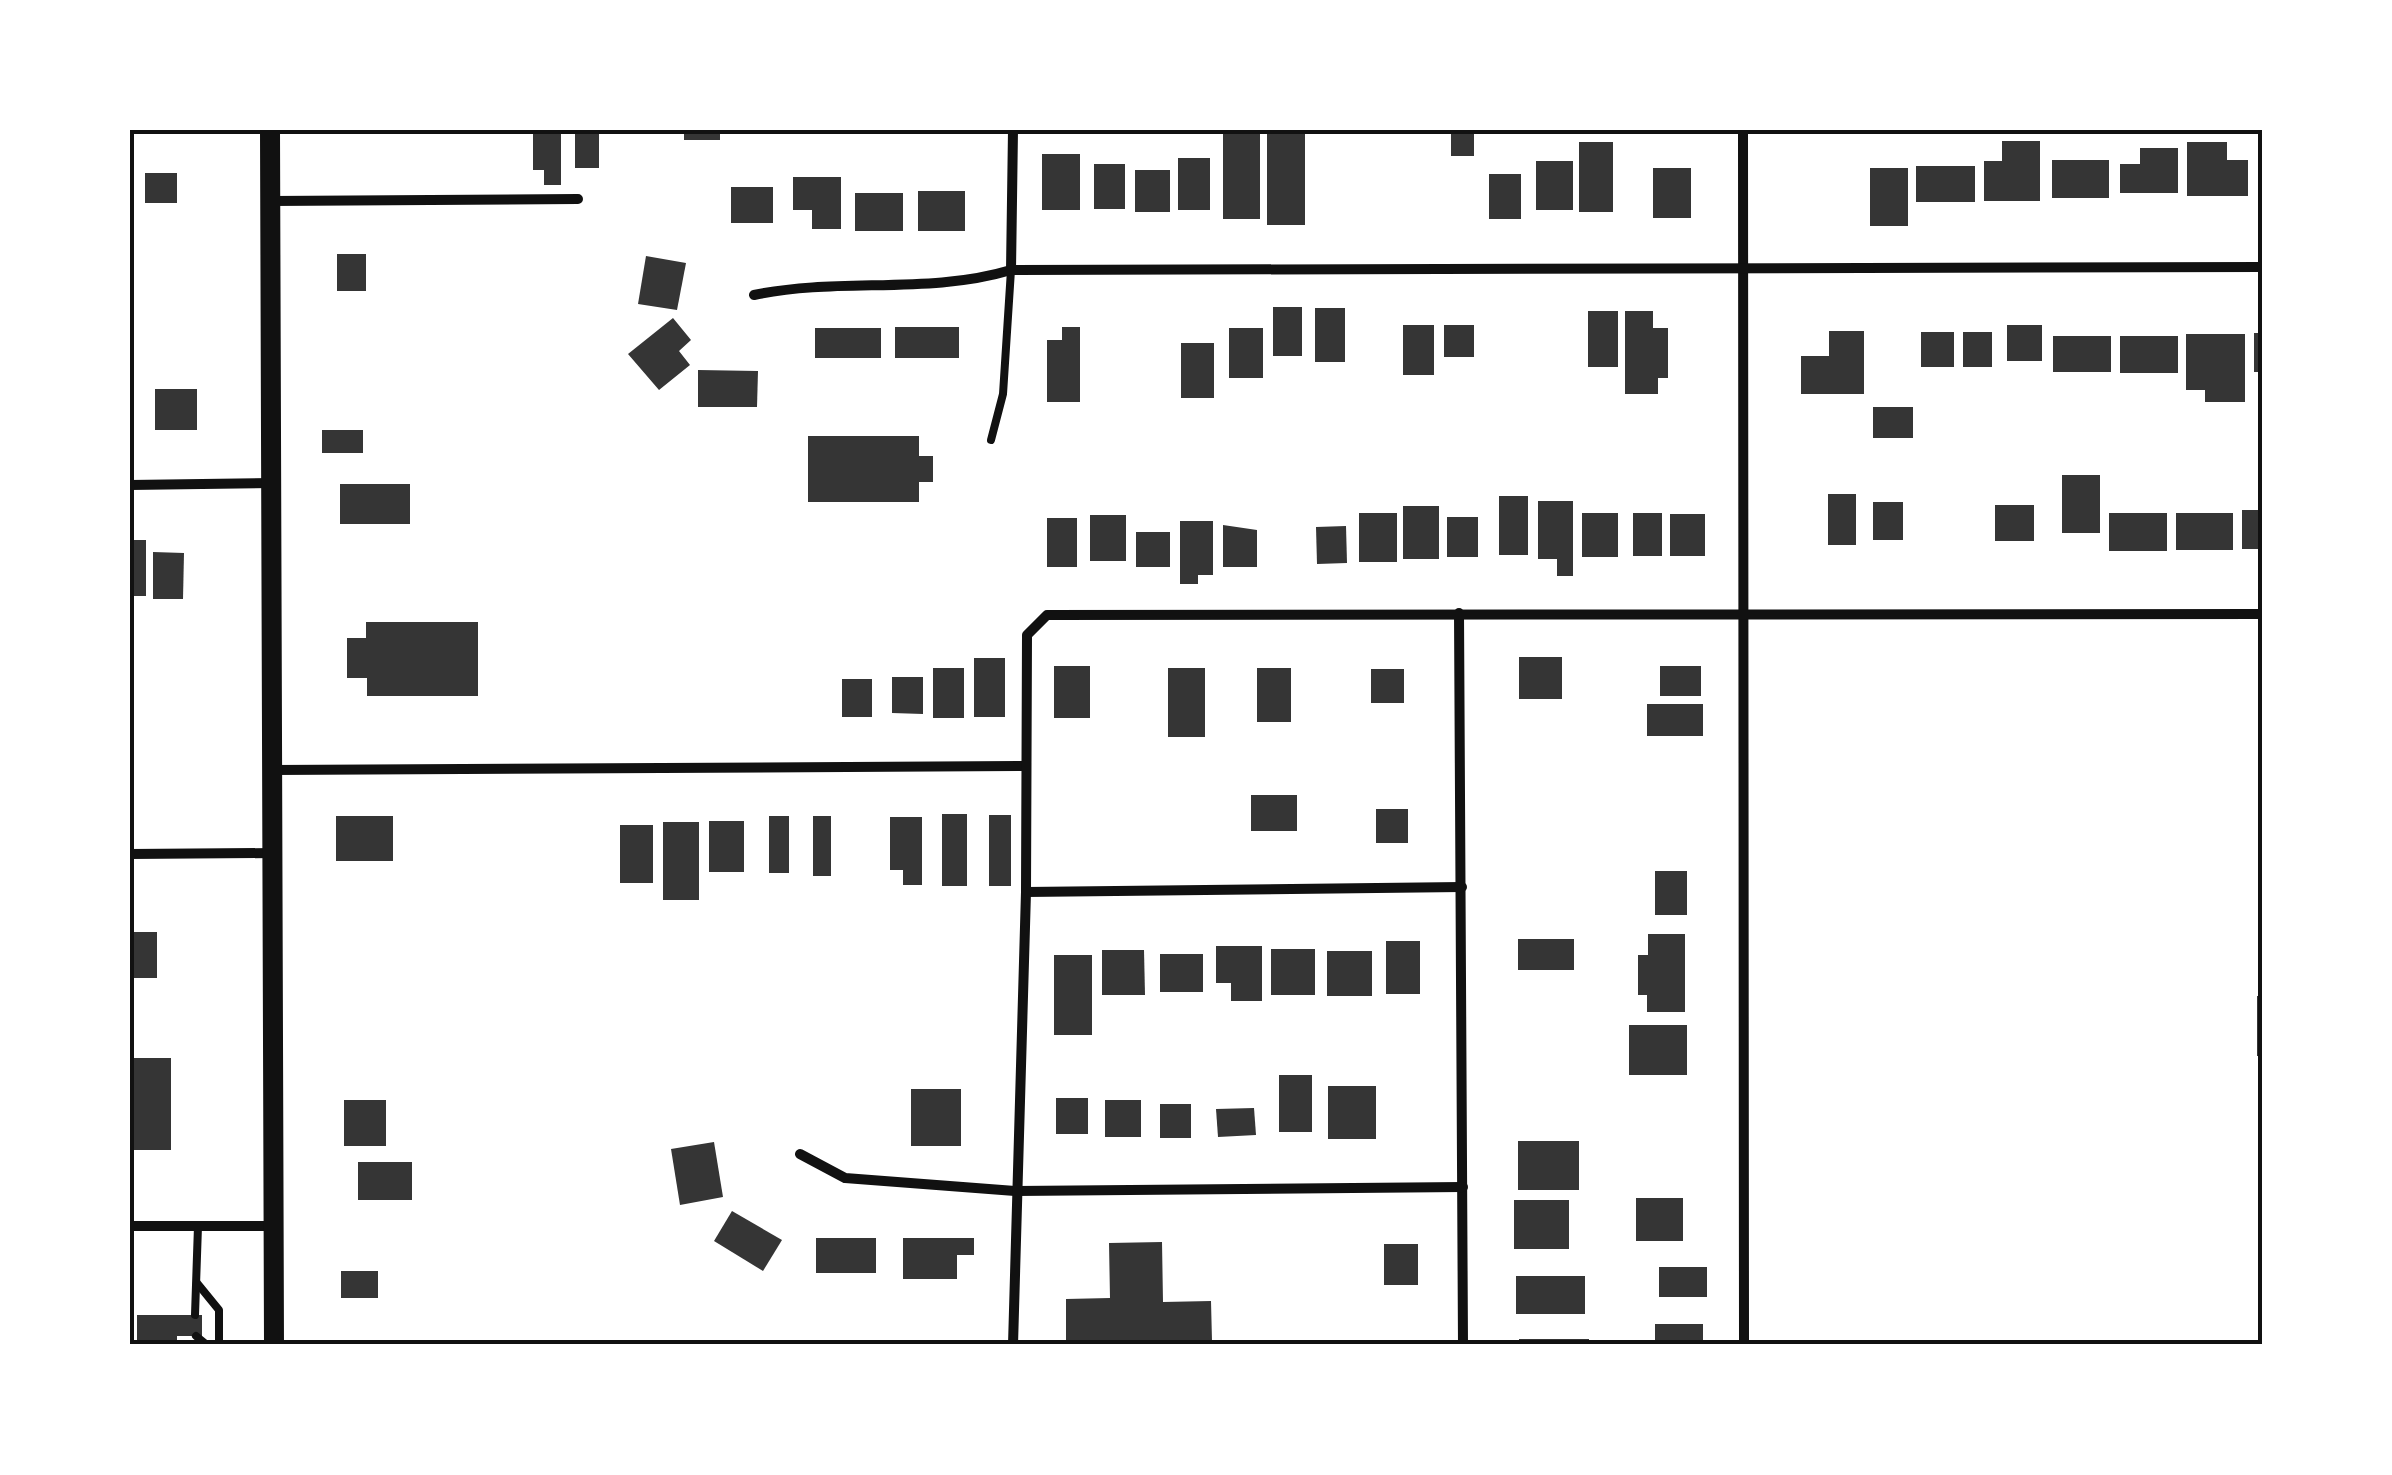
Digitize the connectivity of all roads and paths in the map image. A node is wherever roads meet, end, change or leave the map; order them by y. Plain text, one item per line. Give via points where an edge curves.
1 (270, 130) edge
2 (1013, 130) edge
3 (1743, 130) edge
4 (578, 198) dead end
5 (270, 202) junction
6 (1743, 266) junction
7 (2262, 267) edge
8 (1010, 270) junction
9 (754, 295) dead end
10 (991, 440) dead end
11 (272, 483) junction
12 (130, 486) edge
13 (1459, 613) junction
14 (1742, 614) junction
15 (2262, 614) edge
16 (1026, 766) junction
17 (273, 770) junction
18 (273, 853) junction
19 (130, 854) edge
20 (1462, 887) junction
21 (1026, 892) junction
22 (800, 1154) dead end
23 (1463, 1187) junction
24 (1015, 1191) junction
25 (130, 1226) edge
26 (198, 1226) junction
27 (274, 1226) junction
28 (196, 1283) junction
29 (195, 1315) dead end
30 (196, 1336) dead end
31 (206, 1345) edge
32 (219, 1345) edge
33 (274, 1345) edge
34 (1013, 1345) edge
35 (1464, 1345) edge
36 (1744, 1345) edge

1 - 5 main road
2 - 8 street
3 - 6 street
4 - 5 street
5 - 11 main road
6 - 7 street
6 - 8 street
6 - 14 street
8 - 9 street via 969,283 803,285
8 - 10 lane via 1003,394
11 - 12 street
11 - 17 main road
13 - 14 street
13 - 16 street via 1046,614 1027,635
13 - 20 street
14 - 15 street
14 - 36 street
16 - 17 street
16 - 21 street
17 - 18 main road
18 - 19 street
18 - 27 main road
20 - 21 street
20 - 23 street
21 - 24 street
22 - 24 street via 844,1178
23 - 24 street
23 - 35 street
24 - 34 street
25 - 26 street
26 - 27 street
26 - 28 lane
27 - 33 main road
28 - 29 lane
28 - 32 lane via 219,1310
30 - 31 lane

